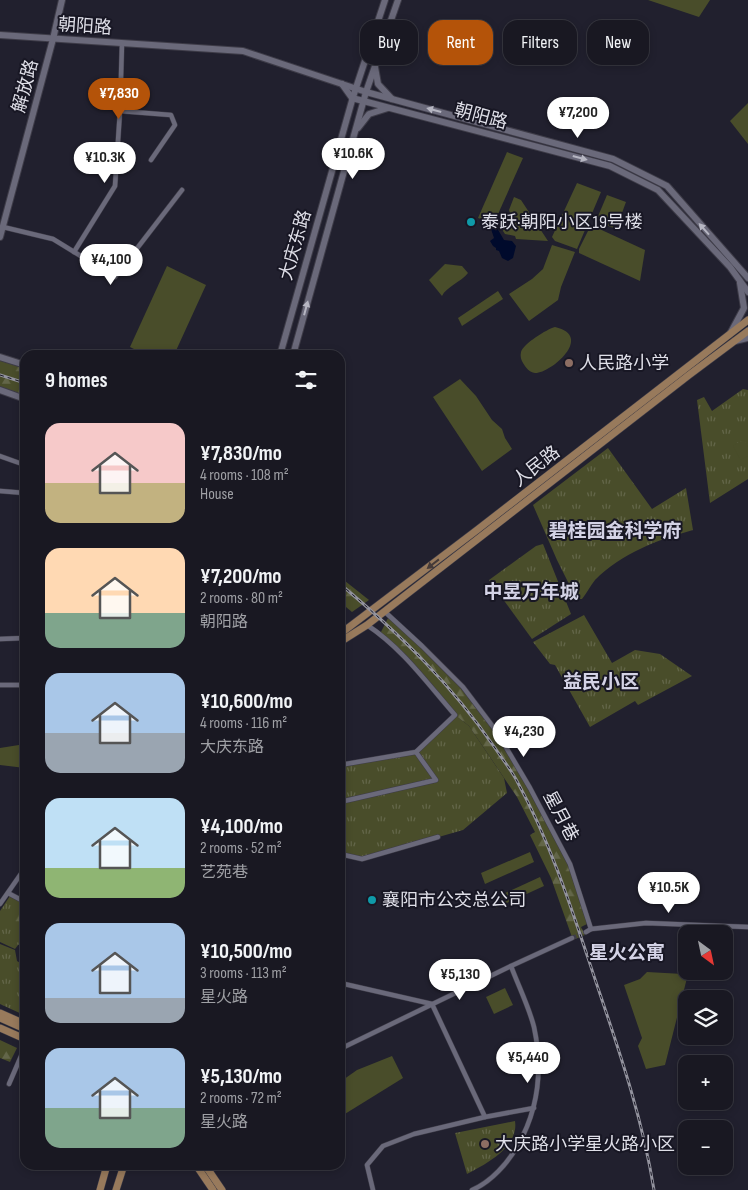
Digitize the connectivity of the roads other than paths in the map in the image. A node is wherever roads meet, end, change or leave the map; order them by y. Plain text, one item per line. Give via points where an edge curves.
1 (62, 0) edge
2 (385, 0) edge
3 (398, 0) edge
4 (0, 35) edge
5 (53, 39) junction
6 (122, 43) junction
7 (375, 67) junction
8 (342, 84) junction
9 (355, 89) junction
10 (366, 92) junction
11 (352, 98) junction
12 (393, 100) junction
13 (364, 101) junction
14 (388, 108) junction
15 (120, 111) junction
16 (355, 131) junction
17 (151, 160) dead end
18 (182, 190) dead end
19 (3, 227) junction
20 (0, 237) edge
21 (74, 252) junction
22 (747, 277) edge
23 (739, 279) junction
24 (748, 292) edge
25 (748, 320) edge
26 (748, 331) edge
27 (732, 338) junction
28 (748, 338) edge
29 (281, 350) edge
30 (294, 350) edge
31 (0, 357) edge
32 (20, 363) edge
33 (0, 390) edge
34 (20, 397) edge
35 (0, 456) edge
36 (20, 463) edge
37 (0, 491) edge
38 (20, 493) edge
39 (384, 611) junction
40 (367, 625) junction
41 (345, 630) edge
42 (20, 638) edge
43 (0, 639) edge
44 (345, 639) edge
45 (0, 685) edge
46 (20, 685) edge
47 (416, 752) junction
48 (345, 764) edge
49 (345, 801) edge
50 (438, 837) dead end
51 (345, 855) edge
52 (20, 875) edge
53 (8, 893) junction
54 (20, 899) edge
55 (0, 904) edge
56 (748, 926) edge
57 (572, 938) tunnel mouth
58 (511, 966) junction
59 (345, 984) edge
60 (432, 1004) junction
61 (0, 1013) edge
62 (0, 1018) edge
63 (20, 1022) edge
64 (0, 1024) edge
65 (20, 1027) edge
66 (0, 1028) edge
67 (20, 1033) edge
68 (20, 1037) edge
69 (345, 1047) edge
70 (20, 1059) edge
71 (9, 1084) dead end
72 (534, 1108) junction
73 (485, 1117) junction
74 (106, 1170) edge
75 (122, 1170) edge
76 (199, 1170) edge
77 (208, 1170) edge
78 (100, 1190) edge
79 (116, 1190) edge
80 (213, 1190) edge
81 (222, 1190) edge
82 (373, 1190) edge
83 (472, 1190) edge

1 - 5 main road, 解放路
2 - 9 main road, 大庆东路
3 - 7 main road, 大庆东路
4 - 5 main road, 朝阳路
5 - 6 main road, 朝阳路
5 - 19 main road, 解放路
6 - 8 main road, 朝阳路 via 243,51
6 - 15 street
7 - 10 main road, 大庆东路
7 - 12 main road via 378,84
8 - 9 main road, 朝阳路
8 - 11 main road
9 - 10 main road, 朝阳路
9 - 11 main road, 大庆东路
10 - 12 main road, 朝阳路
10 - 13 main road, 大庆东路
11 - 13 main road, 朝阳路
11 - 29 main road, 大庆东路
22 -> 12 main road, 朝阳路 via 666,186 614,159
13 - 14 main road, 朝阳路
13 - 16 main road, 大庆东路
14 - 16 main road via 369,114
14 -> 23 main road, 朝阳路 via 610,166 658,190
15 - 17 street via 171,115 175,125
15 - 21 street via 115,186
30 -> 16 main road, 大庆东路
18 - 21 street via 115,277
19 - 20 main road, 解放路
19 - 21 street via 53,239
23 - 24 main road, 朝阳路
23 - 27 main road via 744,308
25 - 27 main road, 人民路
26 - 27 main road, 人民路
27 - 28 main road
27 - 39 main road, 人民路
27 -> 41 main road, 人民路
31 - 32 main road
33 - 34 main road
35 - 36 street
37 - 38 street
39 - 40 main road, 人民路
39 - 56 street, 星月巷 via 463,687 497,732 570,864 588,931 646,923
40 - 44 main road, 人民路
40 - 47 street via 404,656 455,715
42 - 43 street
45 - 46 street
47 - 48 street
47 - 49 street via 436,780
50 - 51 street via 362,859
52 - 53 street
53 - 54 street
53 - 55 street
57 - 58 street
58 - 60 street
58 - 72 street via 534,1026 538,1061 538,1093
59 - 60 street
60 - 69 street
60 - 73 street
61 - 63 main road
62 - 65 main road
64 - 67 main road
66 - 68 main road
70 - 71 street
72 - 73 street
72 - 83 street via 528,1127 509,1161
73 - 82 street via 414,1134 383,1146 366,1165
74 - 78 main road
75 - 79 main road
76 - 80 main road
77 - 81 main road

